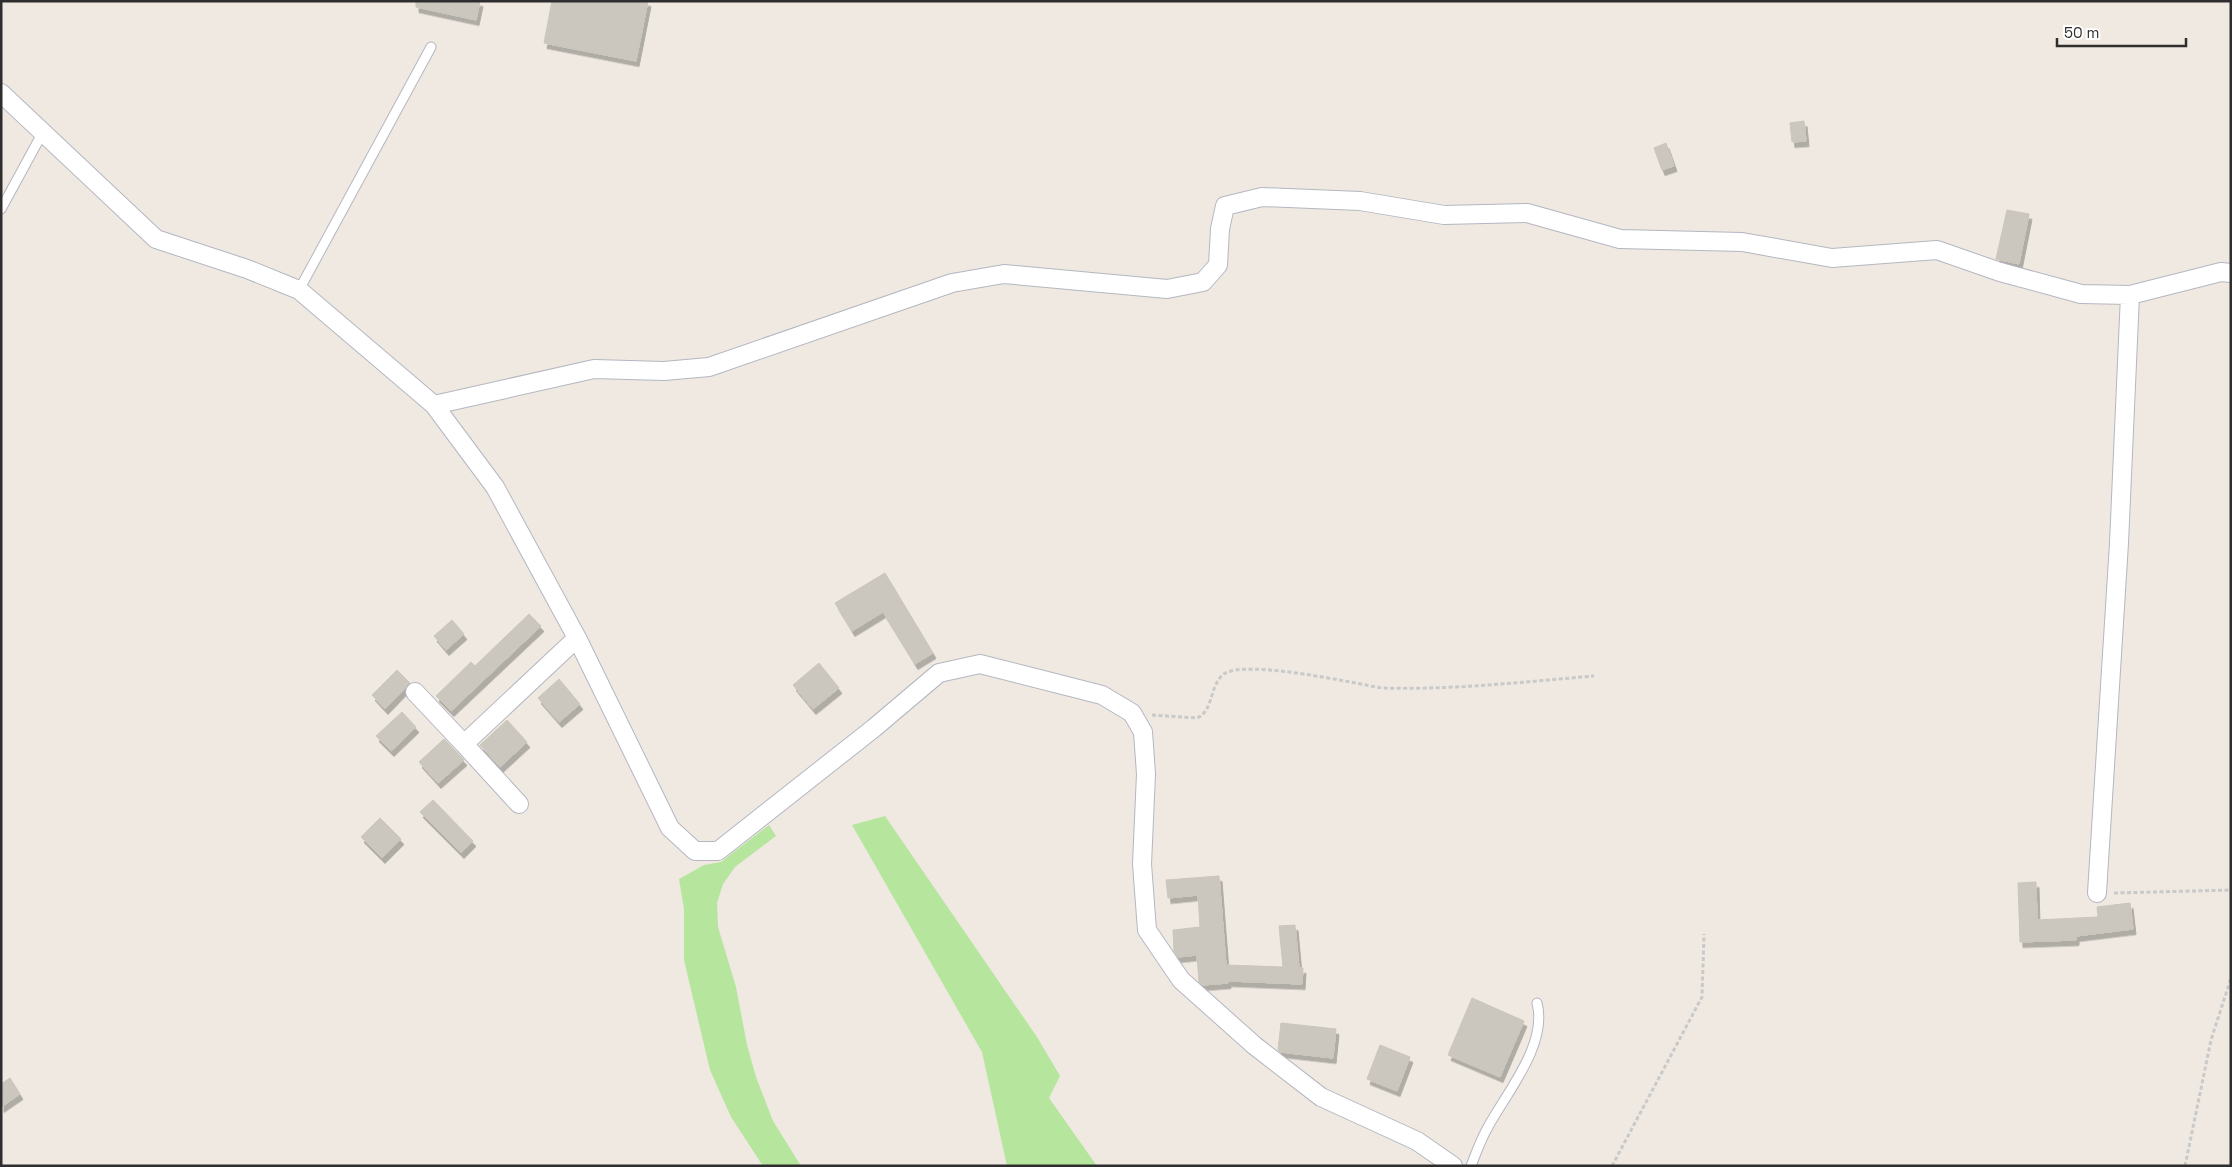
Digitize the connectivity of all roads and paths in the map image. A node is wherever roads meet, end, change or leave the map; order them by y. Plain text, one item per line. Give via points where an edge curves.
1 (431, 47) dead end
2 (1, 93) edge
3 (43, 132) junction
4 (1, 210) edge
5 (2231, 273) edge
6 (299, 290) junction
7 (2130, 295) junction
8 (434, 404) junction
9 (577, 638) junction
10 (1594, 676) dead end
11 (415, 692) dead end
12 (1132, 714) junction
13 (464, 744) junction
14 (520, 804) dead end
15 (2231, 890) edge
16 (2097, 893) joint
17 (1704, 934) dead end
18 (2231, 978) edge
19 (1537, 1003) dead end
20 (1453, 1166) edge
21 (1471, 1166) edge
22 (1612, 1166) edge
23 (2184, 1166) edge

1 - 6 lane
2 - 3 street
3 - 4 lane
3 - 6 street via 156,239
5 - 7 street via 2221,272
6 - 8 street
7 - 8 street via 2081,294 2000,272 1937,250 1832,258 1742,242 1620,239 1527,214 1444,215 1360,201 1262,197 1225,206 1218,265 1203,282 1167,289 1004,274 952,283 709,367 664,371 594,369
7 - 16 street via 2119,552
8 - 9 street via 495,487
9 - 12 street via 670,828 694,850 718,851 939,673 980,664 1102,695
9 - 13 street
10 - 12 path via 1456,688 1382,688 1244,669 1223,674 1216,682 1202,716
11 - 13 street
12 - 20 street via 1143,732 1145,749 1142,864 1147,930 1181,980 1255,1046 1321,1097 1417,1141
13 - 14 street
15 - 16 path
17 - 22 path via 1702,997
18 - 23 path via 2212,1040
19 - 21 lane via 1540,1020 1532,1046 1488,1126

